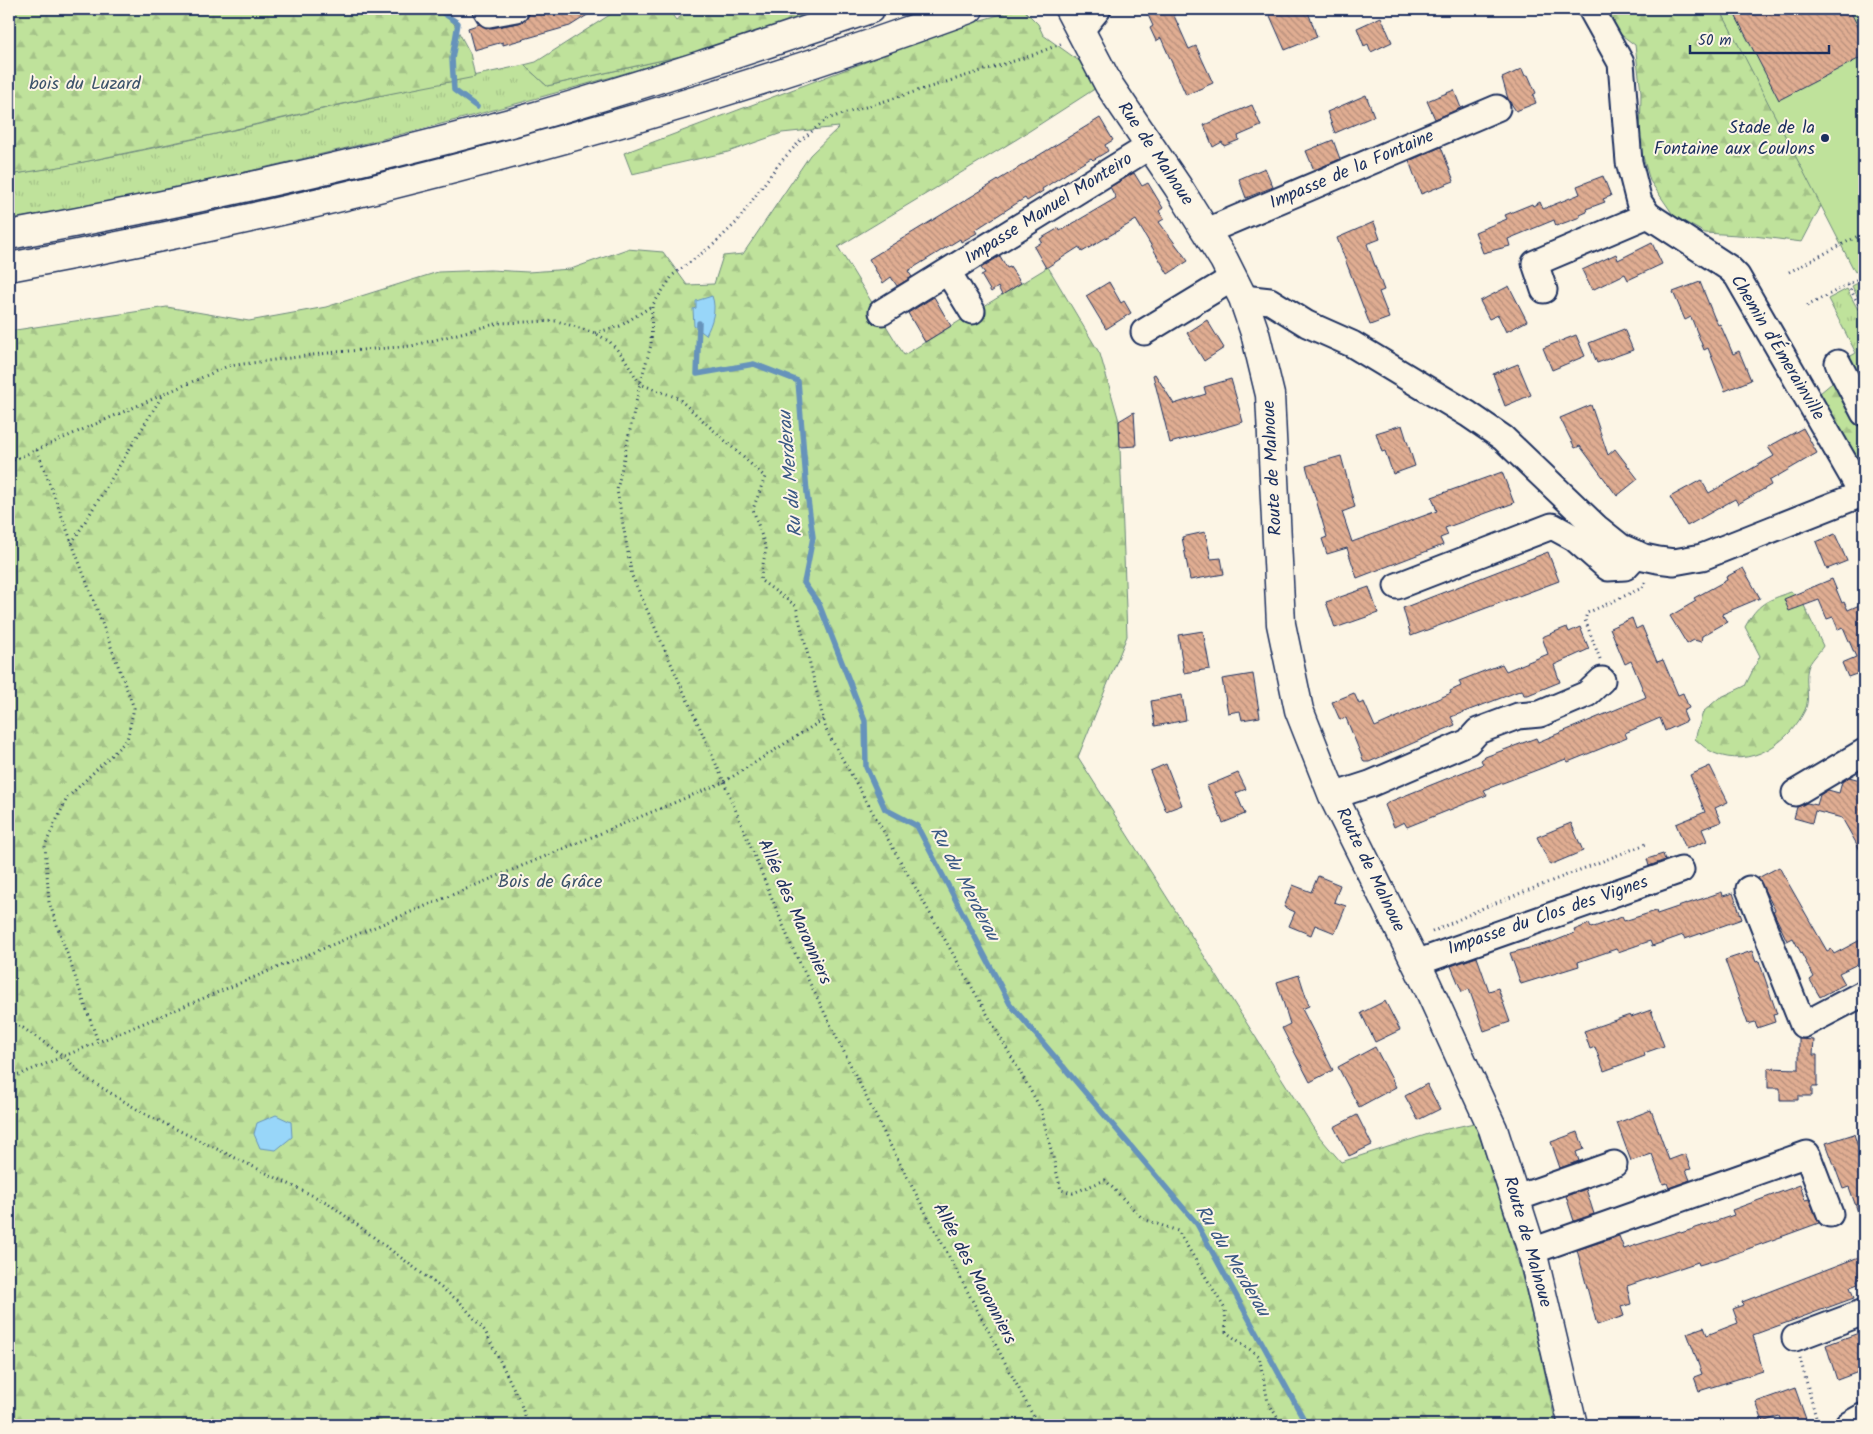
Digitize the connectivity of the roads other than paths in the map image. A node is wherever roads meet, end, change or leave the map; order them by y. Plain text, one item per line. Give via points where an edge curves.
1 (486, 9) edge
2 (516, 9) edge
3 (870, 9) edge
4 (968, 9) edge
5 (1591, 9) edge
6 (1080, 16) edge
7 (1497, 108) dead end
8 (1150, 146) junction
9 (1648, 215) junction
10 (1207, 231) junction
11 (9, 235) edge
12 (9, 267) edge
13 (948, 272) junction
14 (1238, 288) junction
15 (1544, 290) dead end
16 (972, 311) dead end
17 (882, 312) dead end
18 (1144, 332) dead end
19 (1838, 363) dead end
20 (1864, 413) edge
21 (1863, 493) edge
22 (1647, 557) junction
23 (1397, 586) dead end
24 (1602, 680) road end
25 (1864, 752) edge
26 (1795, 793) dead end
27 (1333, 796) junction
28 (1681, 870) dead end
29 (1749, 889) dead end
30 (1411, 954) junction
31 (1864, 993) edge
32 (1614, 1164) dead end
33 (1517, 1198) junction
34 (1830, 1214) dead end
35 (1532, 1251) junction
36 (1864, 1312) edge
37 (1795, 1338) road end
38 (1864, 1416) edge
39 (1573, 1425) edge
40 (1848, 1425) edge

1 - 2 street via 489,14
3 - 11 main road via 680,73 462,136 293,177
4 - 12 main road via 702,99 470,166 306,207 122,247
5 - 9 street, Chemin d'Émerainville via 1621,63 1631,178 1639,202
6 - 8 main road, Rue de Malnoue via 1109,85
7 - 10 street, Impasse de la Fontaine
8 - 10 main road, Rue de Malnoue
8 - 13 street, Impasse Manuel Monteiro
9 - 15 street via 1534,263
9 - 21 street, Chemin d'Émerainville via 1737,276
10 - 14 main road, Rue de Malnoue
13 - 16 street, Impasse Manuel Monteiro
13 - 17 street, Impasse Manuel Monteiro
14 - 18 street
14 - 22 street via 1352,344 1468,414 1528,460 1608,539
14 - 27 main road, Route de Malnoue via 1262,352 1270,395 1278,599 1286,653 1299,710
19 - 20 street
21 - 22 street via 1702,557 1688,560
22 - 23 street via 1626,567 1608,568 1574,538 1552,526
24 - 27 street via 1587,694 1540,714 1518,716 1494,725 1478,732 1468,742 1370,784
25 - 26 street
27 - 30 main road, Route de Malnoue
28 - 30 street, Impasse du Clos des Vignes
29 - 31 street via 1803,1025
30 - 33 main road, Route de Malnoue via 1493,1129
32 - 33 street
33 - 35 main road, Route de Malnoue
34 - 35 street via 1807,1154
35 - 39 main road, Route de Malnoue
36 - 37 street
38 - 40 street

